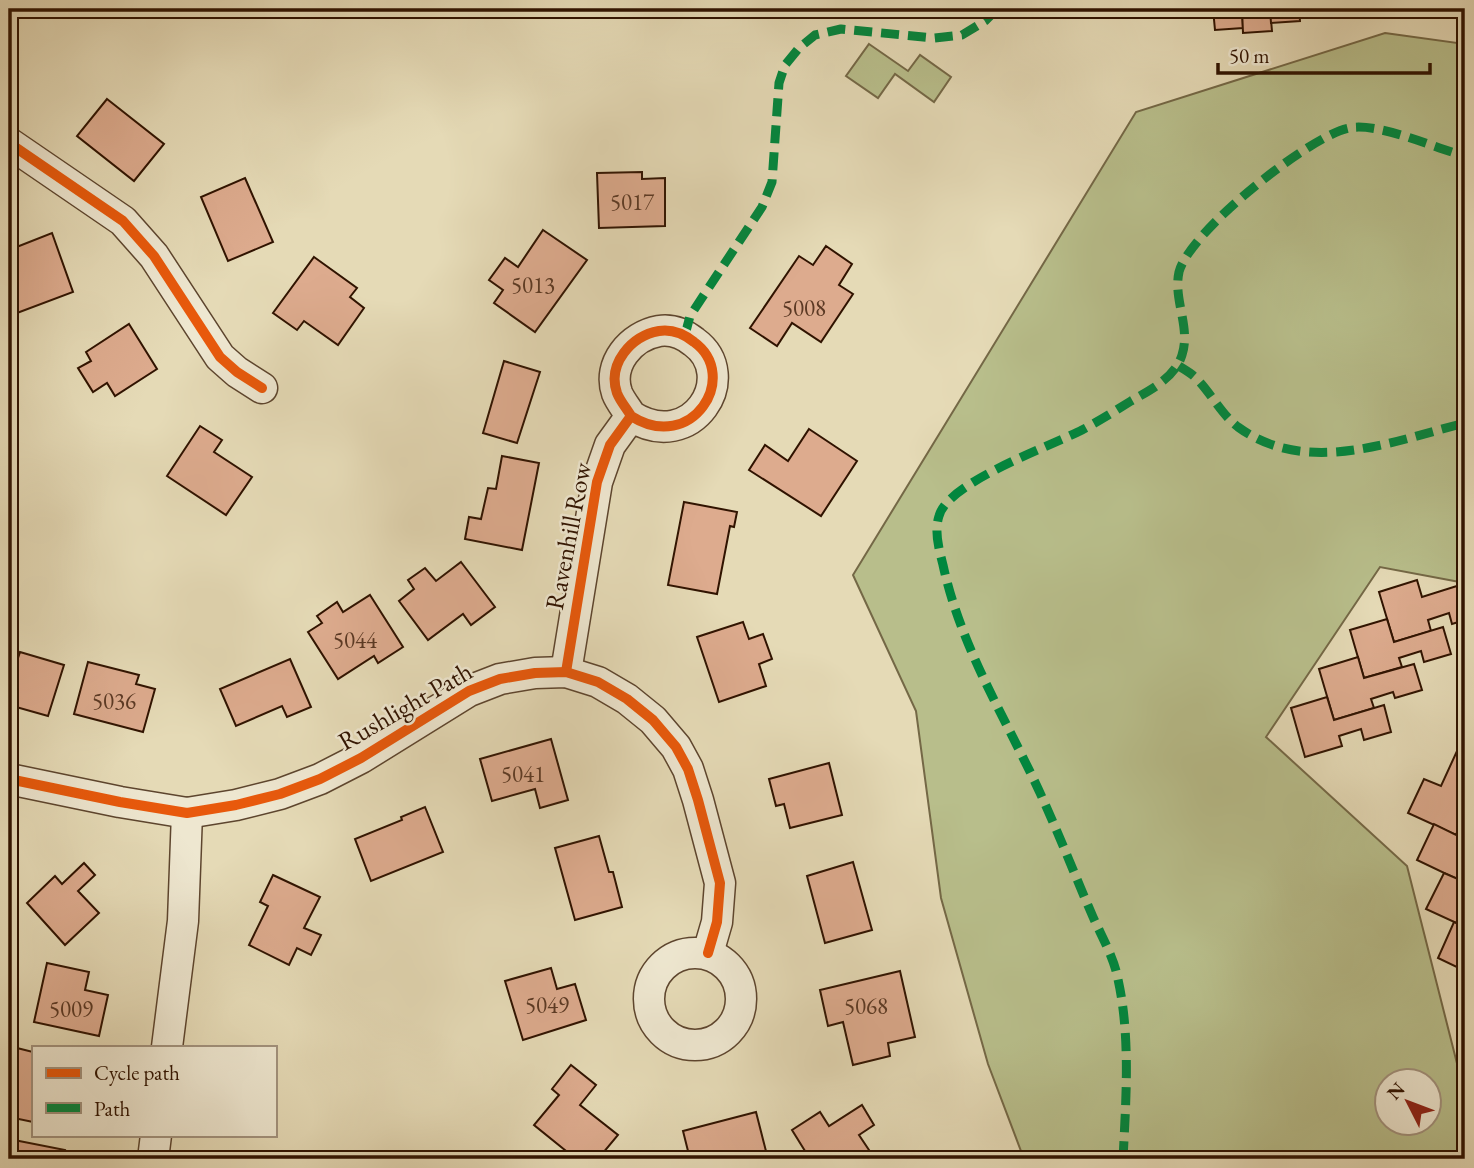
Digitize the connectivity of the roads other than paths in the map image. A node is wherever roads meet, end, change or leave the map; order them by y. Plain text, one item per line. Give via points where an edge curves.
1 (9, 143) edge
2 (262, 388) dead end
3 (631, 416) dead end
4 (566, 673) junction
5 (9, 779) edge
6 (187, 813) junction
7 (708, 953) dead end
8 (167, 1046) edge
9 (156, 1136) edge
10 (152, 1159) edge

1 - 2 street via 123,221 154,256 220,357
3 - 4 street, Ravenhill Row via 610,445 597,482
4 - 6 street, Rushlight Path via 500,679 469,691 320,779 280,794
4 - 7 street, Rushlight Path via 598,682 627,699 653,720 688,769 720,883 717,922
5 - 6 street, Rushlight Path
6 - 8 street via 183,921
9 - 10 street

